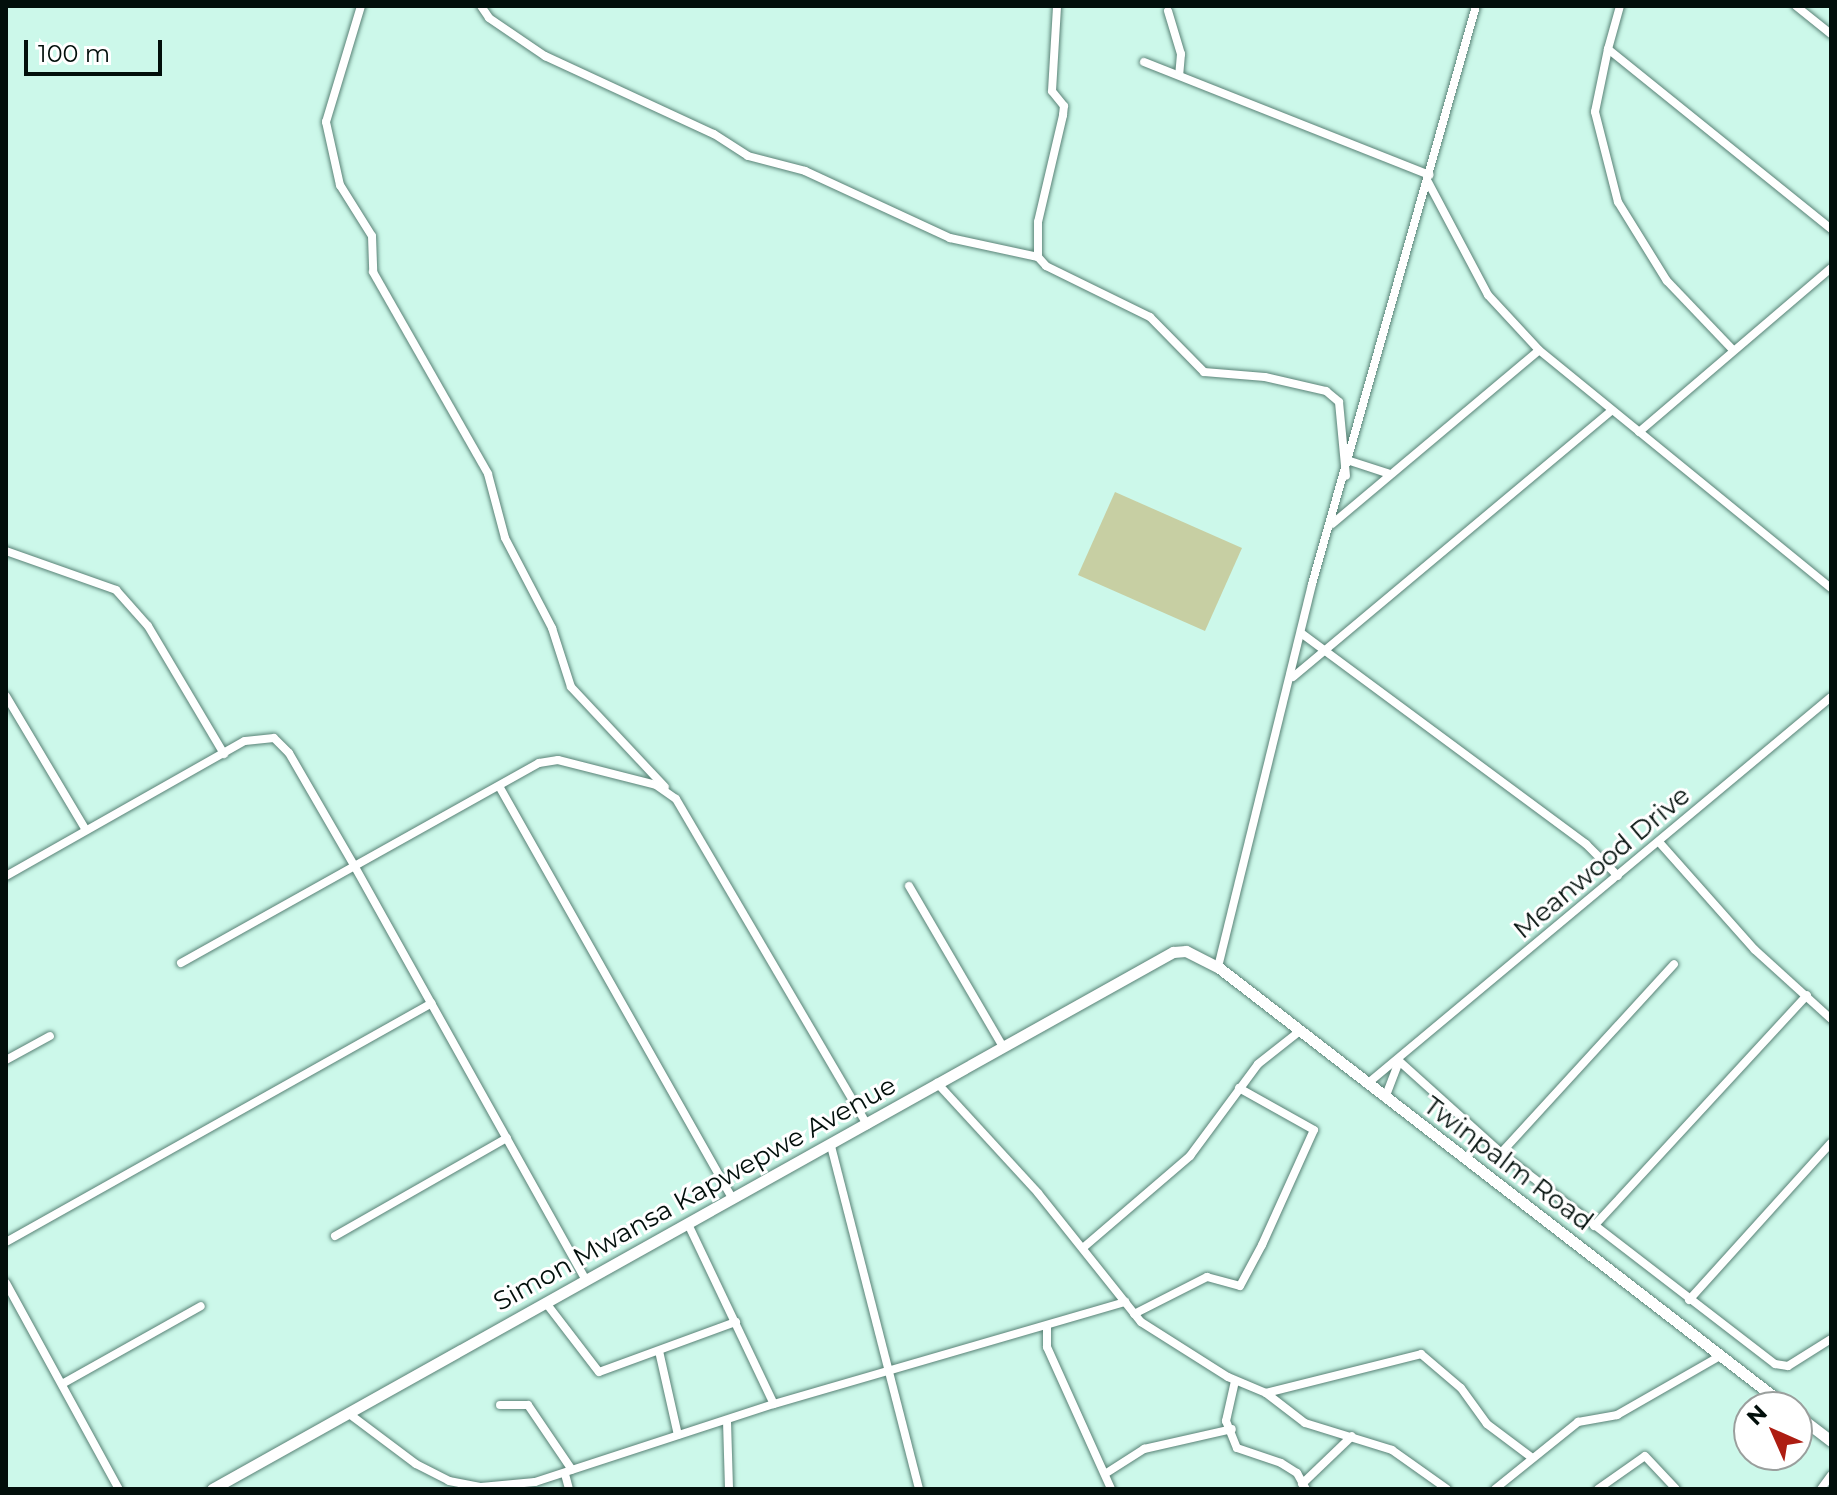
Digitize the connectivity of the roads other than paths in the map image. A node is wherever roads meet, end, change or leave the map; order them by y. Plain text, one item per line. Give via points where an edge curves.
1 (361, 6) edge
2 (481, 6) edge
3 (1057, 6) edge
4 (1476, 6) edge
5 (1620, 6) edge
6 (1796, 6) edge
7 (1168, 11) dead end
8 (1831, 34) edge
9 (1608, 49) junction
10 (1144, 62) dead end
11 (1179, 75) junction
12 (1428, 178) junction
13 (1831, 229) edge
14 (1038, 257) junction
15 (1831, 268) edge
16 (1732, 349) junction
17 (1539, 350) junction
18 (1611, 411) junction
19 (1639, 432) junction
20 (1350, 461) junction
21 (1388, 473) junction
22 (1346, 476) junction
23 (1332, 524) junction
24 (6, 551) edge
25 (1831, 588) edge
26 (1301, 633) junction
27 (1325, 653) junction
28 (1292, 677) junction
29 (6, 696) edge
30 (1831, 697) edge
31 (224, 754) junction
32 (499, 786) junction
33 (676, 799) junction
34 (86, 830) junction
35 (1659, 842) junction
36 (355, 867) junction
37 (6, 876) edge
38 (1618, 876) junction
39 (909, 886) dead end
40 (1201, 956) joint
41 (181, 963) dead end
42 (1674, 964) dead end
43 (1218, 967) junction
44 (1807, 995) junction
45 (432, 1003) junction
46 (1831, 1019) edge
47 (1300, 1031) junction
48 (50, 1036) dead end
49 (1003, 1047) junction
50 (6, 1060) edge
51 (1399, 1061) junction
52 (937, 1083) junction
53 (1367, 1084) junction
54 (1239, 1088) junction
55 (1385, 1098) junction
56 (867, 1125) junction
57 (507, 1138) junction
58 (1831, 1143) edge
59 (831, 1146) junction
60 (1501, 1153) junction
61 (733, 1199) junction
62 (688, 1224) junction
63 (1594, 1226) junction
64 (335, 1236) dead end
65 (6, 1242) edge
66 (1084, 1247) junction
67 (586, 1281) junction
68 (6, 1283) edge
69 (1689, 1300) junction
70 (1125, 1302) junction
71 (546, 1303) junction
72 (201, 1306) dead end
73 (1134, 1314) junction
74 (736, 1322) junction
75 (1047, 1326) junction
76 (1831, 1339) edge
77 (659, 1351) junction
78 (1720, 1356) junction
79 (889, 1369) junction
80 (1235, 1381) junction
81 (62, 1384) junction
82 (1766, 1391) edge
83 (1266, 1393) junction
84 (774, 1404) junction
85 (500, 1405) dead end
86 (348, 1413) junction
87 (727, 1421) junction
88 (1813, 1427) edge
89 (1232, 1429) junction
90 (678, 1435) junction
91 (1352, 1436) junction
92 (1831, 1441) edge
93 (1531, 1457) junction
94 (568, 1472) junction
95 (1108, 1472) junction
96 (1831, 1475) edge
97 (1304, 1487) edge
98 (119, 1489) edge
99 (212, 1489) edge
100 (569, 1489) edge
101 (729, 1489) edge
102 (919, 1489) edge
103 (1111, 1489) edge
104 (1447, 1489) edge
105 (1495, 1489) edge
106 (1598, 1489) edge
107 (1676, 1489) edge
108 (1821, 1489) edge

1 - 33 street via 326,122 340,185 372,236 373,272 488,474 505,538 552,628 571,687
2 - 14 street via 489,18 545,56 714,134 748,156 805,171 950,238
3 - 14 street via 1051,36 1052,91 1064,106 1038,222
4 - 12 street
5 - 9 street
6 - 8 street
7 - 11 street via 1179,43
9 - 13 street
9 - 16 street via 1595,112 1618,202 1667,281
10 - 11 street
11 - 12 street
12 - 17 street via 1488,295
12 - 20 street
14 - 22 street via 1046,266 1150,317 1204,372 1265,377 1326,391 1341,411
15 - 16 street
16 - 19 street
17 - 18 street
17 - 21 street
18 - 19 street
18 - 27 street
19 - 25 street
20 - 21 street
20 - 22 street
21 - 23 street
22 - 23 street
23 - 26 street
24 - 31 street via 116,590 148,626
26 - 27 street
26 - 28 street
27 - 28 street
27 - 38 street via 1586,844
28 - 43 street
29 - 34 street
30 - 35 street, Meanwood Drive
31 - 34 street
31 - 36 street via 265,735 282,744
32 - 33 street via 539,763 558,760 656,785
32 - 36 street
32 - 61 street
33 - 56 street
34 - 37 street
35 - 38 street, Meanwood Drive
35 - 44 street via 1755,950
36 - 41 street
36 - 45 street
38 - 51 street, Meanwood Drive
39 - 49 street
40 - 43 main road, Twinpalm Road
40 - 49 main road, Simon Mwansa Kapwepwe Avenue via 1186,951 1161,955
42 - 60 street
43 - 47 main road, Twinpalm Road
44 - 46 street
44 - 63 street
45 - 57 street
45 - 65 street
47 - 53 main road, Twinpalm Road
47 - 54 street via 1258,1064
48 - 50 street
49 - 52 main road, Simon Mwansa Kapwepwe Avenue
51 - 53 street, Meanwood Drive
51 - 55 street
51 - 60 street
52 - 56 main road, Simon Mwansa Kapwepwe Avenue
52 - 66 street
53 - 55 main road, Twinpalm Road
54 - 66 street via 1190,1156
54 - 73 street via 1314,1130 1262,1245 1240,1286 1207,1277
55 - 78 main road, Twinpalm Road
56 - 59 main road, Simon Mwansa Kapwepwe Avenue
57 - 64 street
57 - 67 street
58 - 69 street
59 - 61 main road, Simon Mwansa Kapwepwe Avenue
59 - 79 street
60 - 63 street
61 - 62 main road, Simon Mwansa Kapwepwe Avenue
62 - 67 main road, Simon Mwansa Kapwepwe Avenue
62 - 74 street
63 - 69 street
66 - 70 street
67 - 71 main road, Simon Mwansa Kapwepwe Avenue
68 - 81 street
69 - 76 street via 1781,1367
70 - 73 street
70 - 75 street
71 - 77 street via 595,1370
71 - 86 main road, Simon Mwansa Kapwepwe Avenue
72 - 81 street
73 - 80 street
74 - 77 street
74 - 84 street
75 - 79 street
75 - 95 street via 1047,1347 1078,1420
77 - 90 street
78 - 82 main road, Twinpalm Road
78 - 93 street via 1617,1415 1578,1422
79 - 84 street
79 - 102 street
80 - 83 street
80 - 89 street via 1226,1421
81 - 98 street
83 - 91 street via 1305,1423
83 - 93 street via 1421,1354 1461,1388 1487,1424
84 - 87 street
85 - 94 street via 528,1405
86 - 94 street via 416,1464 449,1481 499,1487
86 - 99 main road, Simon Mwansa Kapwepwe Avenue
87 - 90 street
87 - 101 street
88 - 92 main road
89 - 95 street via 1144,1449
89 - 97 street via 1228,1435 1237,1448 1281,1463 1297,1473
90 - 94 street
91 - 97 street
91 - 104 street via 1405,1457
93 - 105 street
94 - 100 street
95 - 103 street
96 - 108 street
106 - 107 street via 1645,1456

